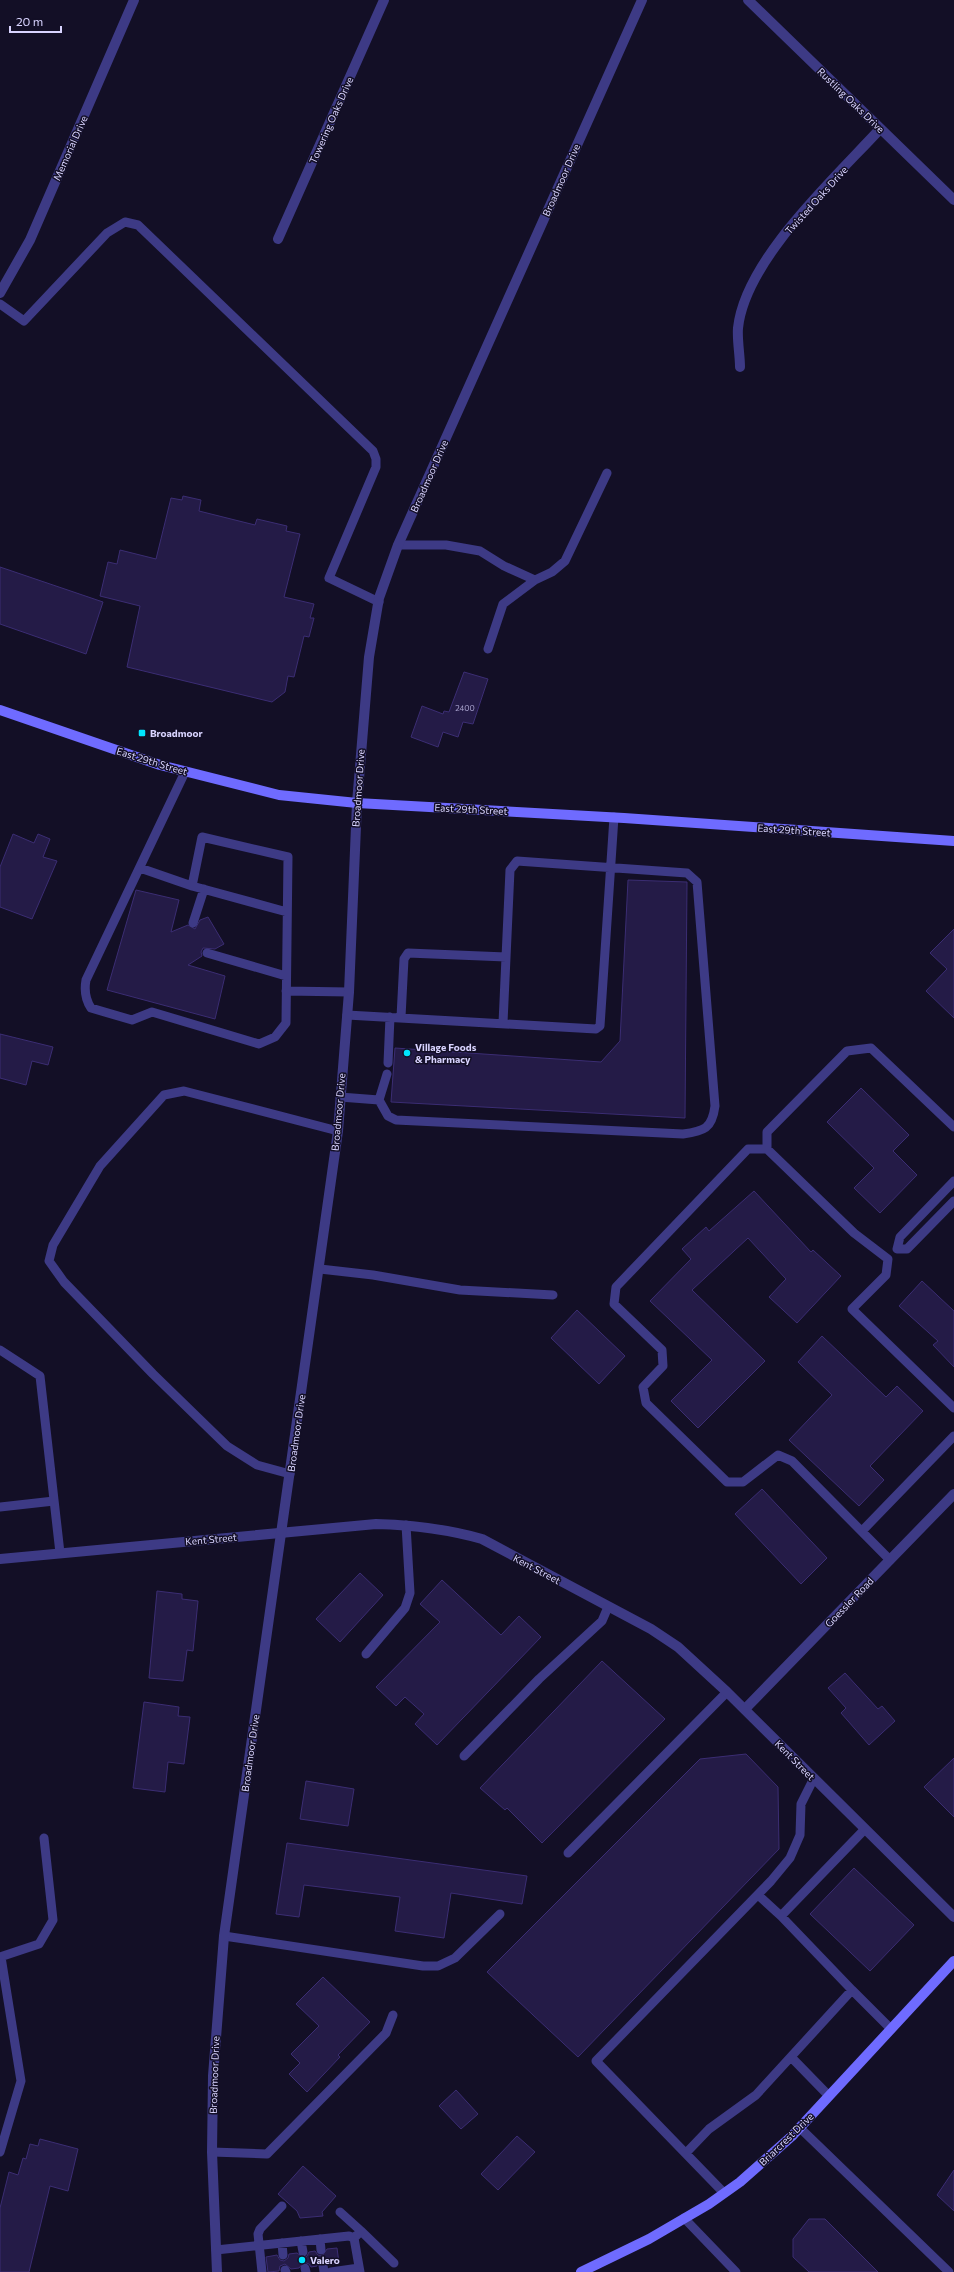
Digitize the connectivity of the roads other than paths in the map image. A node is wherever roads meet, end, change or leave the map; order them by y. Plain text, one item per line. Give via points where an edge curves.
1 (134, 0) edge
2 (384, 0) edge
3 (642, 0) edge
4 (748, 0) edge
5 (880, 129) junction
6 (954, 200) edge
7 (278, 239) dead end
8 (0, 293) edge
9 (0, 304) edge
10 (740, 367) dead end
11 (608, 473) dead end
12 (398, 545) junction
13 (535, 580) junction
14 (379, 602) junction
15 (488, 649) dead end
16 (0, 710) edge
17 (185, 772) junction
18 (356, 803) junction
19 (614, 817) junction
20 (954, 841) edge
21 (611, 866) junction
22 (140, 868) junction
23 (192, 886) junction
24 (204, 890) junction
25 (287, 912) junction
26 (193, 923) dead end
27 (207, 954) dead end
28 (506, 956) junction
29 (286, 976) junction
30 (286, 991) junction
31 (349, 992) junction
32 (347, 1015) junction
33 (390, 1017) junction
34 (401, 1017) junction
35 (503, 1023) junction
36 (388, 1063) dead end
37 (387, 1074) dead end
38 (340, 1097) junction
39 (379, 1100) junction
40 (954, 1127) edge
41 (338, 1131) junction
42 (767, 1149) junction
43 (954, 1181) edge
44 (954, 1201) edge
45 (897, 1249) junction
46 (888, 1259) junction
47 (320, 1269) junction
48 (553, 1295) dead end
49 (0, 1350) edge
50 (954, 1408) edge
51 (954, 1436) edge
52 (290, 1474) junction
53 (954, 1494) edge
54 (54, 1502) junction
55 (0, 1507) edge
56 (406, 1525) junction
57 (862, 1531) junction
58 (281, 1532) junction
59 (60, 1553) junction
60 (0, 1559) edge
61 (890, 1560) junction
62 (608, 1607) junction
63 (366, 1654) dead end
64 (727, 1692) junction
65 (745, 1709) junction
66 (464, 1756) dead end
67 (814, 1778) junction
68 (865, 1829) junction
69 (44, 1838) dead end
70 (568, 1854) dead end
71 (758, 1895) junction
72 (500, 1914) dead end
73 (781, 1916) junction
74 (954, 1917) edge
75 (224, 1936) junction
76 (1, 1957) edge
77 (954, 1961) edge
78 (852, 1990) junction
79 (393, 2015) dead end
80 (891, 2029) junction
81 (791, 2057) junction
82 (829, 2096) junction
83 (800, 2128) junction
84 (0, 2152) edge
85 (212, 2152) junction
86 (686, 2153) junction
87 (724, 2193) junction
88 (282, 2206) dead end
89 (340, 2212) dead end
90 (684, 2218) junction
91 (357, 2234) junction
92 (320, 2239) junction
93 (301, 2241) junction
94 (282, 2243) junction
95 (258, 2245) junction
96 (216, 2250) junction
97 (321, 2250) dead end
98 (303, 2252) dead end
99 (284, 2255) dead end
100 (394, 2263) dead end
101 (359, 2270) edge
102 (217, 2272) edge
103 (262, 2272) edge
104 (331, 2272) edge
105 (581, 2272) edge
106 (736, 2272) edge
107 (949, 2272) edge

1 - 8 street, Memorial Drive via 30,240
2 - 7 street, Towering Oaks Drive
3 - 12 street, Broadmoor Drive
4 - 5 street, Rustling Oaks Drive
5 - 6 street, Rustling Oaks Drive
5 - 10 street, Twisted Oaks Drive via 792,223 747,293 738,328
9 - 14 lane via 24,321 107,233 125,222 138,225 374,451 376,467 329,578
11 - 13 lane via 564,561 552,572
12 - 13 lane via 446,545 480,551 504,566
12 - 14 street, Broadmoor Drive
13 - 15 lane via 503,604
14 - 18 street, Broadmoor Drive via 369,657
16 - 17 main road, East 29th Street
17 - 18 main road, East 29th Street via 279,795
17 - 22 lane
18 - 19 main road, East 29th Street
18 - 31 street, Broadmoor Drive
19 - 20 main road, East 29th Street
19 - 21 lane
21 - 28 lane via 517,861 512,865
21 - 35 lane via 600,1026 596,1029
21 - 39 lane via 687,873 697,882 715,1106 713,1120 708,1127 683,1134 396,1120 388,1116
22 - 23 lane
22 - 30 lane via 86,980 84,992 91,1008 132,1020 152,1012 259,1044 275,1037 286,1023
23 - 24 lane
23 - 25 lane via 202,837 288,857
24 - 25 lane
24 - 26 lane
25 - 29 lane
27 - 29 lane
28 - 34 lane via 408,953 404,958
28 - 35 lane
29 - 30 lane
30 - 31 lane
31 - 32 street, Broadmoor Drive
32 - 33 lane
32 - 38 street, Broadmoor Drive
33 - 34 lane
33 - 36 lane
34 - 35 lane
37 - 39 lane
38 - 39 lane
38 - 41 street, Broadmoor Drive
40 - 42 lane via 871,1048 847,1051 767,1132
41 - 47 street, Broadmoor Drive
41 - 52 lane via 184,1091 164,1095 100,1166 53,1245 49,1261 64,1282 227,1446 257,1465
42 - 46 lane via 854,1232
42 - 57 lane via 748,1149 616,1287 614,1304 662,1350 663,1366 643,1387 646,1404 727,1482 743,1482 778,1455 792,1461
43 - 45 lane via 900,1237
44 - 45 lane via 907,1249
45 - 46 lane
46 - 50 lane via 886,1276 852,1309
47 - 48 lane via 460,1290
47 - 52 street, Broadmoor Drive
49 - 54 lane via 40,1376
51 - 57 lane
52 - 58 street, Broadmoor Drive
53 - 61 street, Goessler Road
54 - 55 lane
54 - 59 lane
56 - 58 street, Kent Street via 376,1524
56 - 62 street, Kent Street via 453,1530 482,1538
56 - 63 lane via 410,1593 405,1608
57 - 61 lane
58 - 59 street, Kent Street
58 - 75 street, Broadmoor Drive
59 - 60 street, Kent Street
61 - 65 street, Goessler Road
62 - 64 street, Kent Street via 651,1629 678,1647
62 - 66 lane via 602,1621 539,1679
64 - 65 street, Kent Street
64 - 70 lane
65 - 67 street, Kent Street
67 - 68 street, Kent Street
67 - 71 lane via 801,1804 800,1835 790,1858
68 - 73 lane
68 - 74 street, Kent Street
69 - 76 lane via 53,1920 39,1944
71 - 73 lane
71 - 86 lane via 596,2061
72 - 75 lane via 455,1958 438,1966 423,1966
73 - 78 lane
75 - 85 street, Broadmoor Drive via 214,2049
76 - 84 lane via 21,2081
77 - 80 main road, Briarcrest Drive
78 - 80 lane
78 - 81 lane
79 - 85 lane via 386,2033 267,2154
80 - 82 main road, Briarcrest Drive
81 - 82 lane
81 - 86 lane via 756,2095 709,2129
82 - 83 main road, Briarcrest Drive
83 - 87 main road, Briarcrest Drive via 740,2182
83 - 107 lane
85 - 96 street, Broadmoor Drive
86 - 87 lane
87 - 90 main road, Briarcrest Drive
88 - 95 lane via 260,2229
89 - 91 lane
90 - 105 main road, Briarcrest Drive via 614,2257
90 - 106 lane
91 - 92 lane
91 - 100 lane
91 - 101 lane
92 - 93 lane
92 - 97 lane
93 - 94 lane
93 - 98 lane
94 - 95 lane
94 - 99 lane
95 - 96 lane
95 - 103 lane
96 - 102 street, Broadmoor Drive
101 - 104 lane

